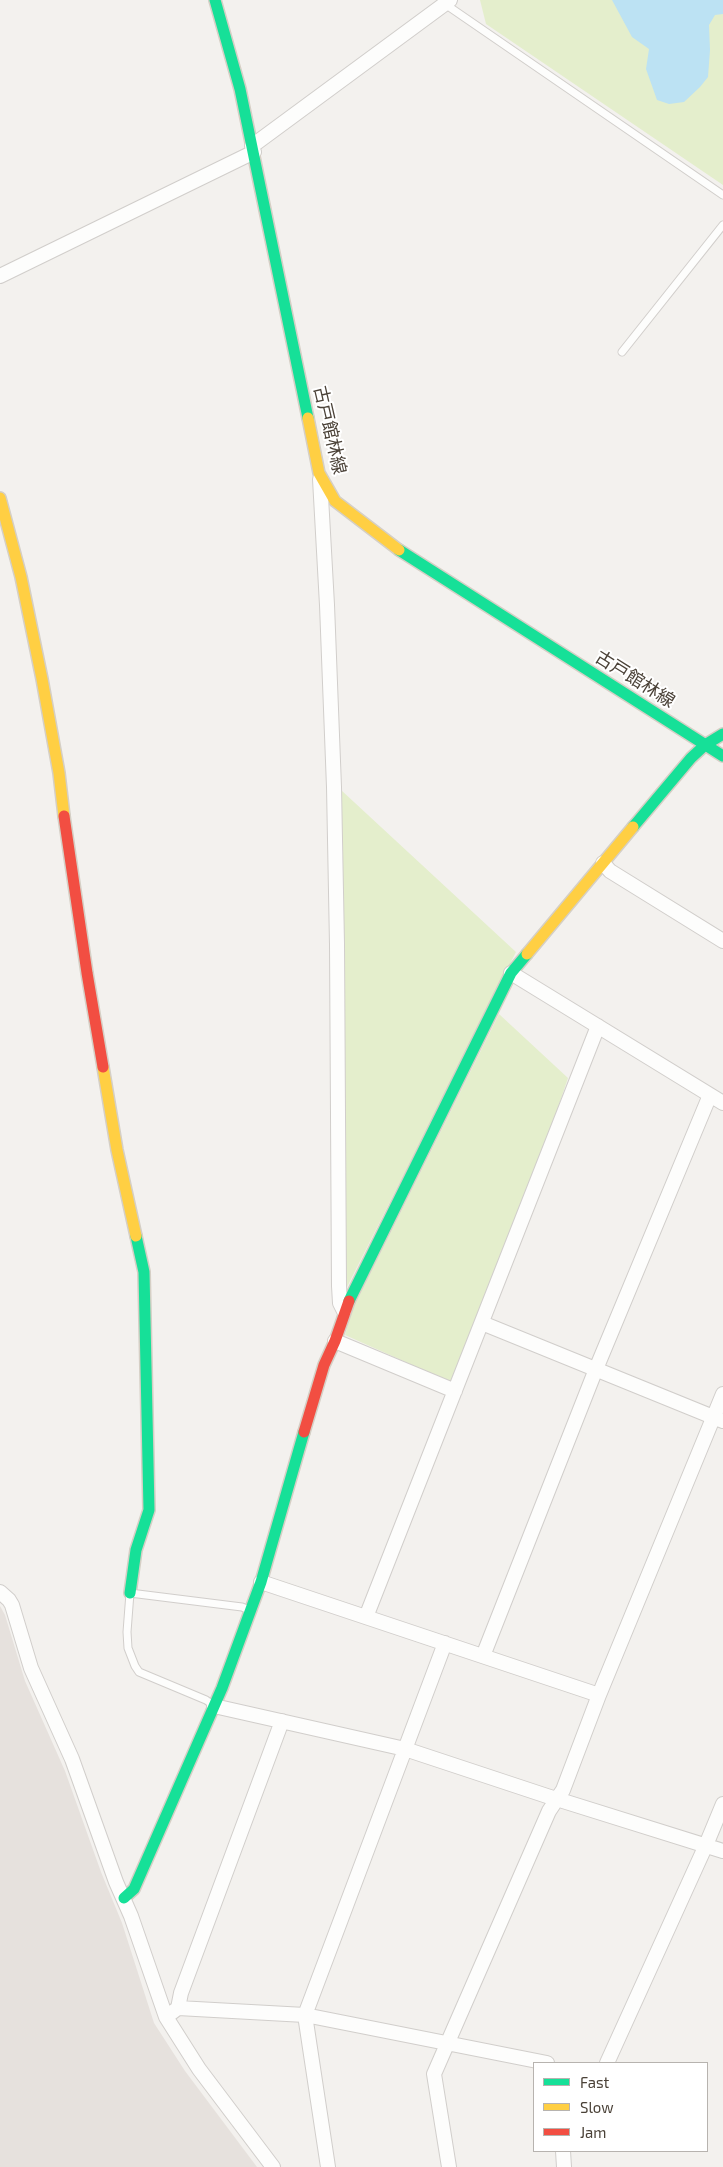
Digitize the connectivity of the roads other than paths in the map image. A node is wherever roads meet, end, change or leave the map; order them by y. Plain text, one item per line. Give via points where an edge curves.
1 (215, 0) edge
2 (448, 2) edge
3 (253, 149) junction
4 (723, 194) edge
5 (723, 225) edge
6 (0, 276) edge
7 (622, 352) dead end
8 (320, 473) junction
9 (0, 498) edge
10 (723, 734) edge
11 (705, 745) junction
12 (723, 756) edge
13 (603, 862) junction
14 (723, 941) edge
15 (511, 972) junction
16 (598, 1026) junction
17 (710, 1095) junction
18 (723, 1103) edge
19 (344, 1311) junction
20 (482, 1323) junction
21 (335, 1341) junction
22 (596, 1369) junction
23 (455, 1391) junction
24 (723, 1394) edge
25 (718, 1419) edge
26 (261, 1582) junction
27 (0, 1592) edge
28 (130, 1593) junction
29 (250, 1610) junction
30 (366, 1616) junction
31 (445, 1643) junction
32 (484, 1656) junction
33 (600, 1695) junction
34 (214, 1706) junction
35 (282, 1722) junction
36 (405, 1749) junction
37 (557, 1799) junction
38 (723, 1804) edge
39 (706, 1845) junction
40 (723, 1851) edge
41 (124, 1898) junction
42 (178, 2008) junction
43 (305, 2015) junction
44 (166, 2017) junction
45 (447, 2043) junction
46 (542, 2062) edge
47 (607, 2062) edge
48 (563, 2152) edge
49 (272, 2167) edge
50 (328, 2167) edge
51 (449, 2167) edge
52 (564, 2167) edge

1 - 3 street, 古戸館林線
2 - 3 street
2 - 4 lane
3 - 6 street
3 - 8 street, 古戸館林線
5 - 7 lane
8 - 11 street, 古戸館林線 via 335,501 410,558
8 - 19 street via 334,787 339,1286
9 - 28 street via 42,679 114,1130 144,1272 149,1510 136,1550
10 - 11 street
11 - 12 street, 古戸館林線
11 - 13 street via 690,758
13 - 14 street via 610,871
13 - 15 street
15 - 16 street
15 - 19 street
16 - 17 street
16 - 20 street
17 - 18 street
17 - 22 street
19 - 21 street
20 - 22 street
20 - 23 street
21 - 23 street
21 - 26 street via 324,1366
22 - 25 street
22 - 32 street
23 - 30 street
24 - 25 street
25 - 33 street
26 - 29 street
26 - 30 street
27 - 41 street via 12,1605 31,1668 72,1759
28 - 29 lane
28 - 34 lane via 128,1648 139,1672
29 - 34 street
30 - 31 street
31 - 32 street
31 - 36 street
32 - 33 street
33 - 37 street
34 - 35 street
34 - 41 street via 134,1889
35 - 36 street
35 - 42 street
36 - 37 street
36 - 43 street
37 - 39 street
37 - 45 street
38 - 39 street
39 - 40 street
39 - 47 street
41 - 44 street
42 - 43 street
42 - 44 street
43 - 45 street
43 - 50 street
44 - 49 street via 199,2069
45 - 46 street
45 - 51 street via 434,2074
48 - 52 street

